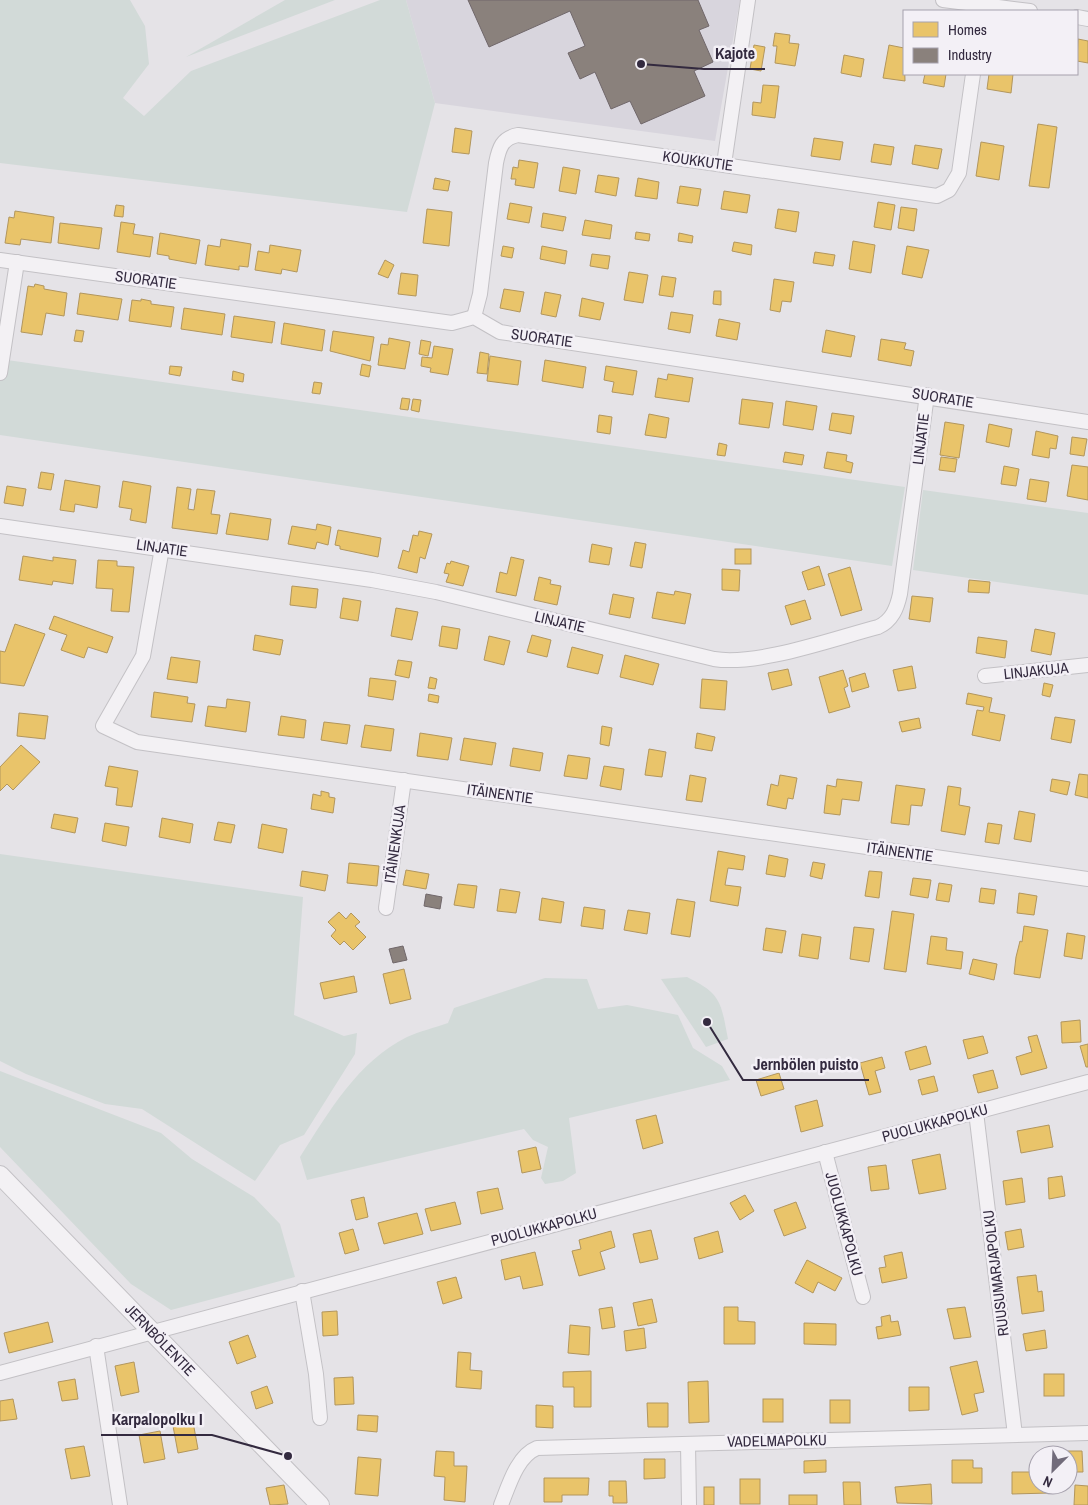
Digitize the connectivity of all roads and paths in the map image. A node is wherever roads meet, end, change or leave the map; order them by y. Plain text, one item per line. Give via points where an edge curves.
1 (748, 0) edge
2 (943, 0) edge
3 (982, 8) edge
4 (1014, 10) edge
5 (973, 75) edge
6 (724, 164) junction
7 (0, 260) edge
8 (17, 262) junction
9 (474, 317) junction
10 (0, 372) edge
11 (927, 395) junction
12 (1088, 422) edge
13 (0, 526) edge
14 (162, 548) junction
15 (1088, 665) edge
16 (985, 676) dead end
17 (404, 780) junction
18 (1088, 879) edge
19 (386, 908) dead end
20 (1088, 1082) edge
21 (976, 1112) junction
22 (825, 1152) junction
23 (0, 1175) edge
24 (302, 1291) junction
25 (863, 1297) dead end
26 (152, 1332) junction
27 (96, 1346) junction
28 (0, 1373) edge
29 (320, 1418) dead end
30 (1088, 1433) edge
31 (1015, 1435) junction
32 (688, 1444) junction
33 (120, 1505) edge
34 (320, 1505) edge
35 (501, 1505) edge
36 (689, 1505) edge

1 - 6 street
2 - 3 street
3 - 4 street
5 - 6 street, KOUKKUTIE via 959,173 944,194 937,196
6 - 9 street, KOUKKUTIE via 510,136 499,149 496,163 480,294
7 - 8 street, SUORATIE
8 - 9 street, SUORATIE via 452,323
8 - 10 street
9 - 11 street, SUORATIE via 500,332
11 - 12 street, SUORATIE
11 - 14 street, LINJATIE via 900,594 888,621 878,627 750,660 714,659 436,592
13 - 14 street, LINJATIE
14 - 17 street, ITÄINENTIE via 143,656 103,726 137,742
15 - 16 street, LINJAKUJA
17 - 18 street, ITÄINENTIE
17 - 19 street, ITÄINENKUJA
20 - 21 street, PUOLUKKAPOLKU
21 - 22 street, PUOLUKKAPOLKU
21 - 31 street, RUUSUMARJAPOLKU
22 - 24 street, PUOLUKKAPOLKU
22 - 25 street, JUOLUKKAPOLKU
23 - 26 street, JERNBÖLENTIE
24 - 26 street, PUOLUKKAPOLKU
24 - 29 street
26 - 27 street, PUOLUKKAPOLKU
26 - 34 street, JERNBÖLENTIE
27 - 28 street, PUOLUKKAPOLKU
27 - 33 street
30 - 31 street, VADELMAPOLKU
31 - 32 street, VADELMAPOLKU
32 - 35 street, VADELMAPOLKU via 537,1448 521,1460
32 - 36 street

